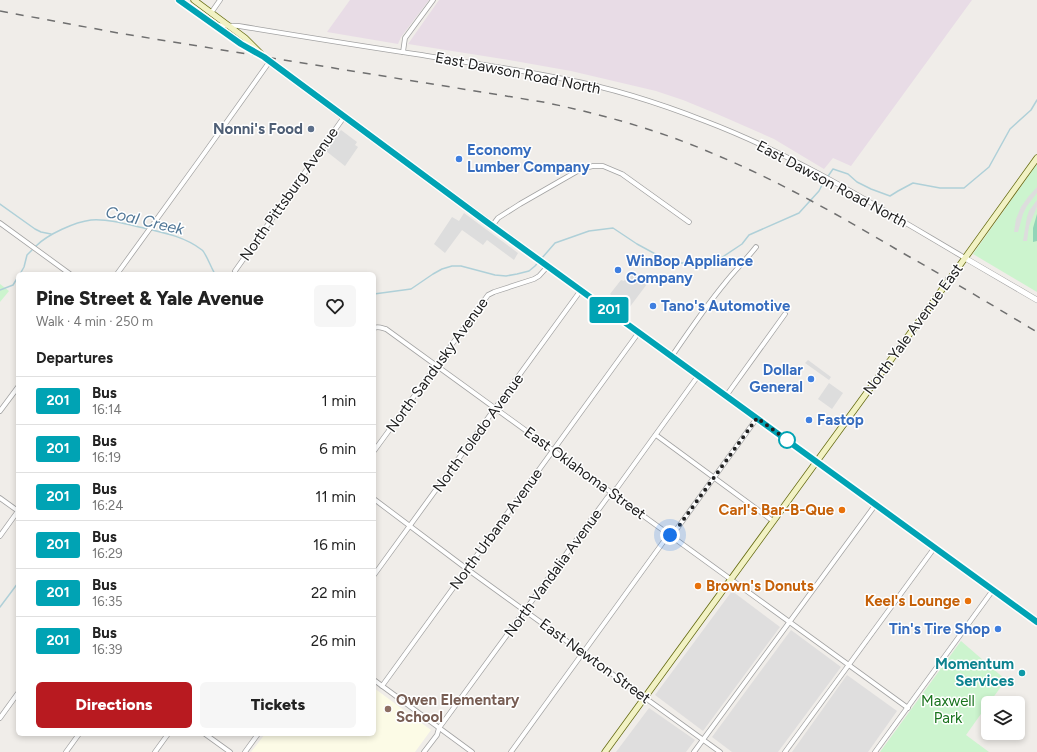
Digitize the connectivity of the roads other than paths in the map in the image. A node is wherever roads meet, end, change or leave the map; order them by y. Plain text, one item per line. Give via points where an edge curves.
1 (179, 0) edge
2 (194, 0) edge
3 (220, 0) edge
4 (433, 0) edge
5 (211, 13) junction
6 (215, 25) junction
7 (228, 26) junction
8 (403, 52) junction
9 (264, 57) junction
10 (270, 61) junction
11 (344, 117) junction
12 (1037, 158) edge
13 (689, 222) dead end
14 (0, 223) edge
15 (492, 226) junction
16 (756, 247) dead end
17 (965, 258) junction
18 (547, 265) junction
19 (235, 271) dead end
20 (67, 272) edge
21 (118, 272) edge
22 (581, 290) junction
23 (1037, 300) edge
24 (785, 314) dead end
25 (376, 328) edge
26 (639, 332) junction
27 (672, 356) junction
28 (436, 366) junction
29 (698, 376) junction
30 (16, 390) edge
31 (726, 396) junction
32 (496, 408) junction
33 (0, 412) edge
34 (757, 418) junction
35 (656, 435) junction
36 (376, 448) edge
37 (553, 450) junction
38 (816, 461) junction
39 (714, 478) junction
40 (612, 493) junction
41 (0, 498) edge
42 (376, 500) edge
43 (876, 504) junction
44 (16, 510) edge
45 (16, 514) edge
46 (773, 521) junction
47 (410, 526) junction
48 (670, 535) junction
49 (0, 536) edge
50 (935, 547) junction
51 (467, 569) junction
52 (376, 572) edge
53 (731, 579) junction
54 (993, 590) junction
55 (526, 611) junction
56 (789, 622) junction
57 (1037, 622) edge
58 (583, 653) junction
59 (848, 665) junction
60 (376, 682) edge
61 (382, 686) junction
62 (16, 696) edge
63 (644, 697) junction
64 (908, 708) junction
65 (0, 718) edge
66 (439, 728) junction
67 (78, 736) edge
68 (167, 736) edge
69 (208, 736) edge
70 (257, 736) edge
71 (703, 740) junction
72 (66, 752) edge
73 (155, 752) edge
74 (230, 752) edge
75 (245, 752) edge
76 (424, 752) edge
77 (472, 752) edge
78 (511, 752) edge
79 (605, 752) edge
80 (694, 752) edge
81 (720, 752) edge
82 (785, 752) edge
83 (875, 752) edge

1 - 6 main road
2 - 5 main road
3 - 5 street
4 - 8 street via 405,38
5 - 7 main road
6 - 7 street, East Dawson Road North
6 - 9 main road
7 - 8 street, East Dawson Road North
7 - 9 main road
8 - 17 street, East Dawson Road North via 565,79 644,100 704,120 821,174
9 - 10 main road
10 - 11 main road
10 - 21 street
11 - 15 main road
11 - 19 street, North Pittsburg Avenue
12 - 17 main road, North Yale Avenue East
13 - 15 street via 622,174 603,166 593,166 582,169 520,204 498,218
14 - 20 street
15 - 18 main road
16 - 27 street via 716,294
17 - 23 street, East Dawson Road North
17 - 38 main road, North Yale Avenue East
18 - 22 main road
18 - 28 street, North Sandusky Avenue via 534,279 488,295
22 - 26 main road
22 - 32 street, North Toledo Avenue
24 - 31 street
25 - 28 street, East Oklahoma Street via 386,329
26 - 27 main road
26 - 37 street, North Urbana Avenue
27 - 29 main road
28 - 32 street, East Oklahoma Street
28 - 36 street, North Sandusky Avenue
29 - 31 main road
29 - 35 street, North Vandalia Avenue
30 - 33 street
31 - 34 main road
32 - 37 street, East Oklahoma Street
32 - 47 street, North Toledo Avenue
34 - 38 main road
34 - 39 street
35 - 39 street
35 - 40 street, North Vandalia Avenue
37 - 40 street, East Oklahoma Street
37 - 51 street, North Urbana Avenue
38 - 43 main road
38 - 46 main road, North Yale Avenue East
39 - 46 street
39 - 48 street
40 - 48 street, East Oklahoma Street
40 - 55 street, North Vandalia Avenue
41 - 44 street
42 - 47 street, East Newton Street
43 - 50 main road
43 - 56 street
45 - 49 street
46 - 53 main road, North Yale Avenue East
47 - 51 street, East Newton Street
47 - 52 street, North Toledo Avenue
48 - 53 street, East Oklahoma Street
48 - 58 street
50 - 54 main road
50 - 59 street
51 - 55 street, East Newton Street
51 - 61 street, North Urbana Avenue
53 - 56 street, East Oklahoma Street
53 - 63 main road, North Yale Avenue East
54 - 57 main road
54 - 64 street
55 - 58 street, East Newton Street
55 - 66 street, North Vandalia Avenue
56 - 59 street, East Oklahoma Street
56 - 71 street
58 - 63 street, East Newton Street
58 - 78 street
59 - 64 street, East Oklahoma Street
59 - 82 street
60 - 61 street
61 - 66 street
62 - 65 street
63 - 71 street, East Newton Street
63 - 79 main road, North Yale Avenue East
64 - 83 street
66 - 76 street, North Vandalia Avenue
66 - 77 street
67 - 72 street
68 - 73 street
69 - 74 street
70 - 75 street
71 - 80 street
71 - 81 street, East Newton Street

